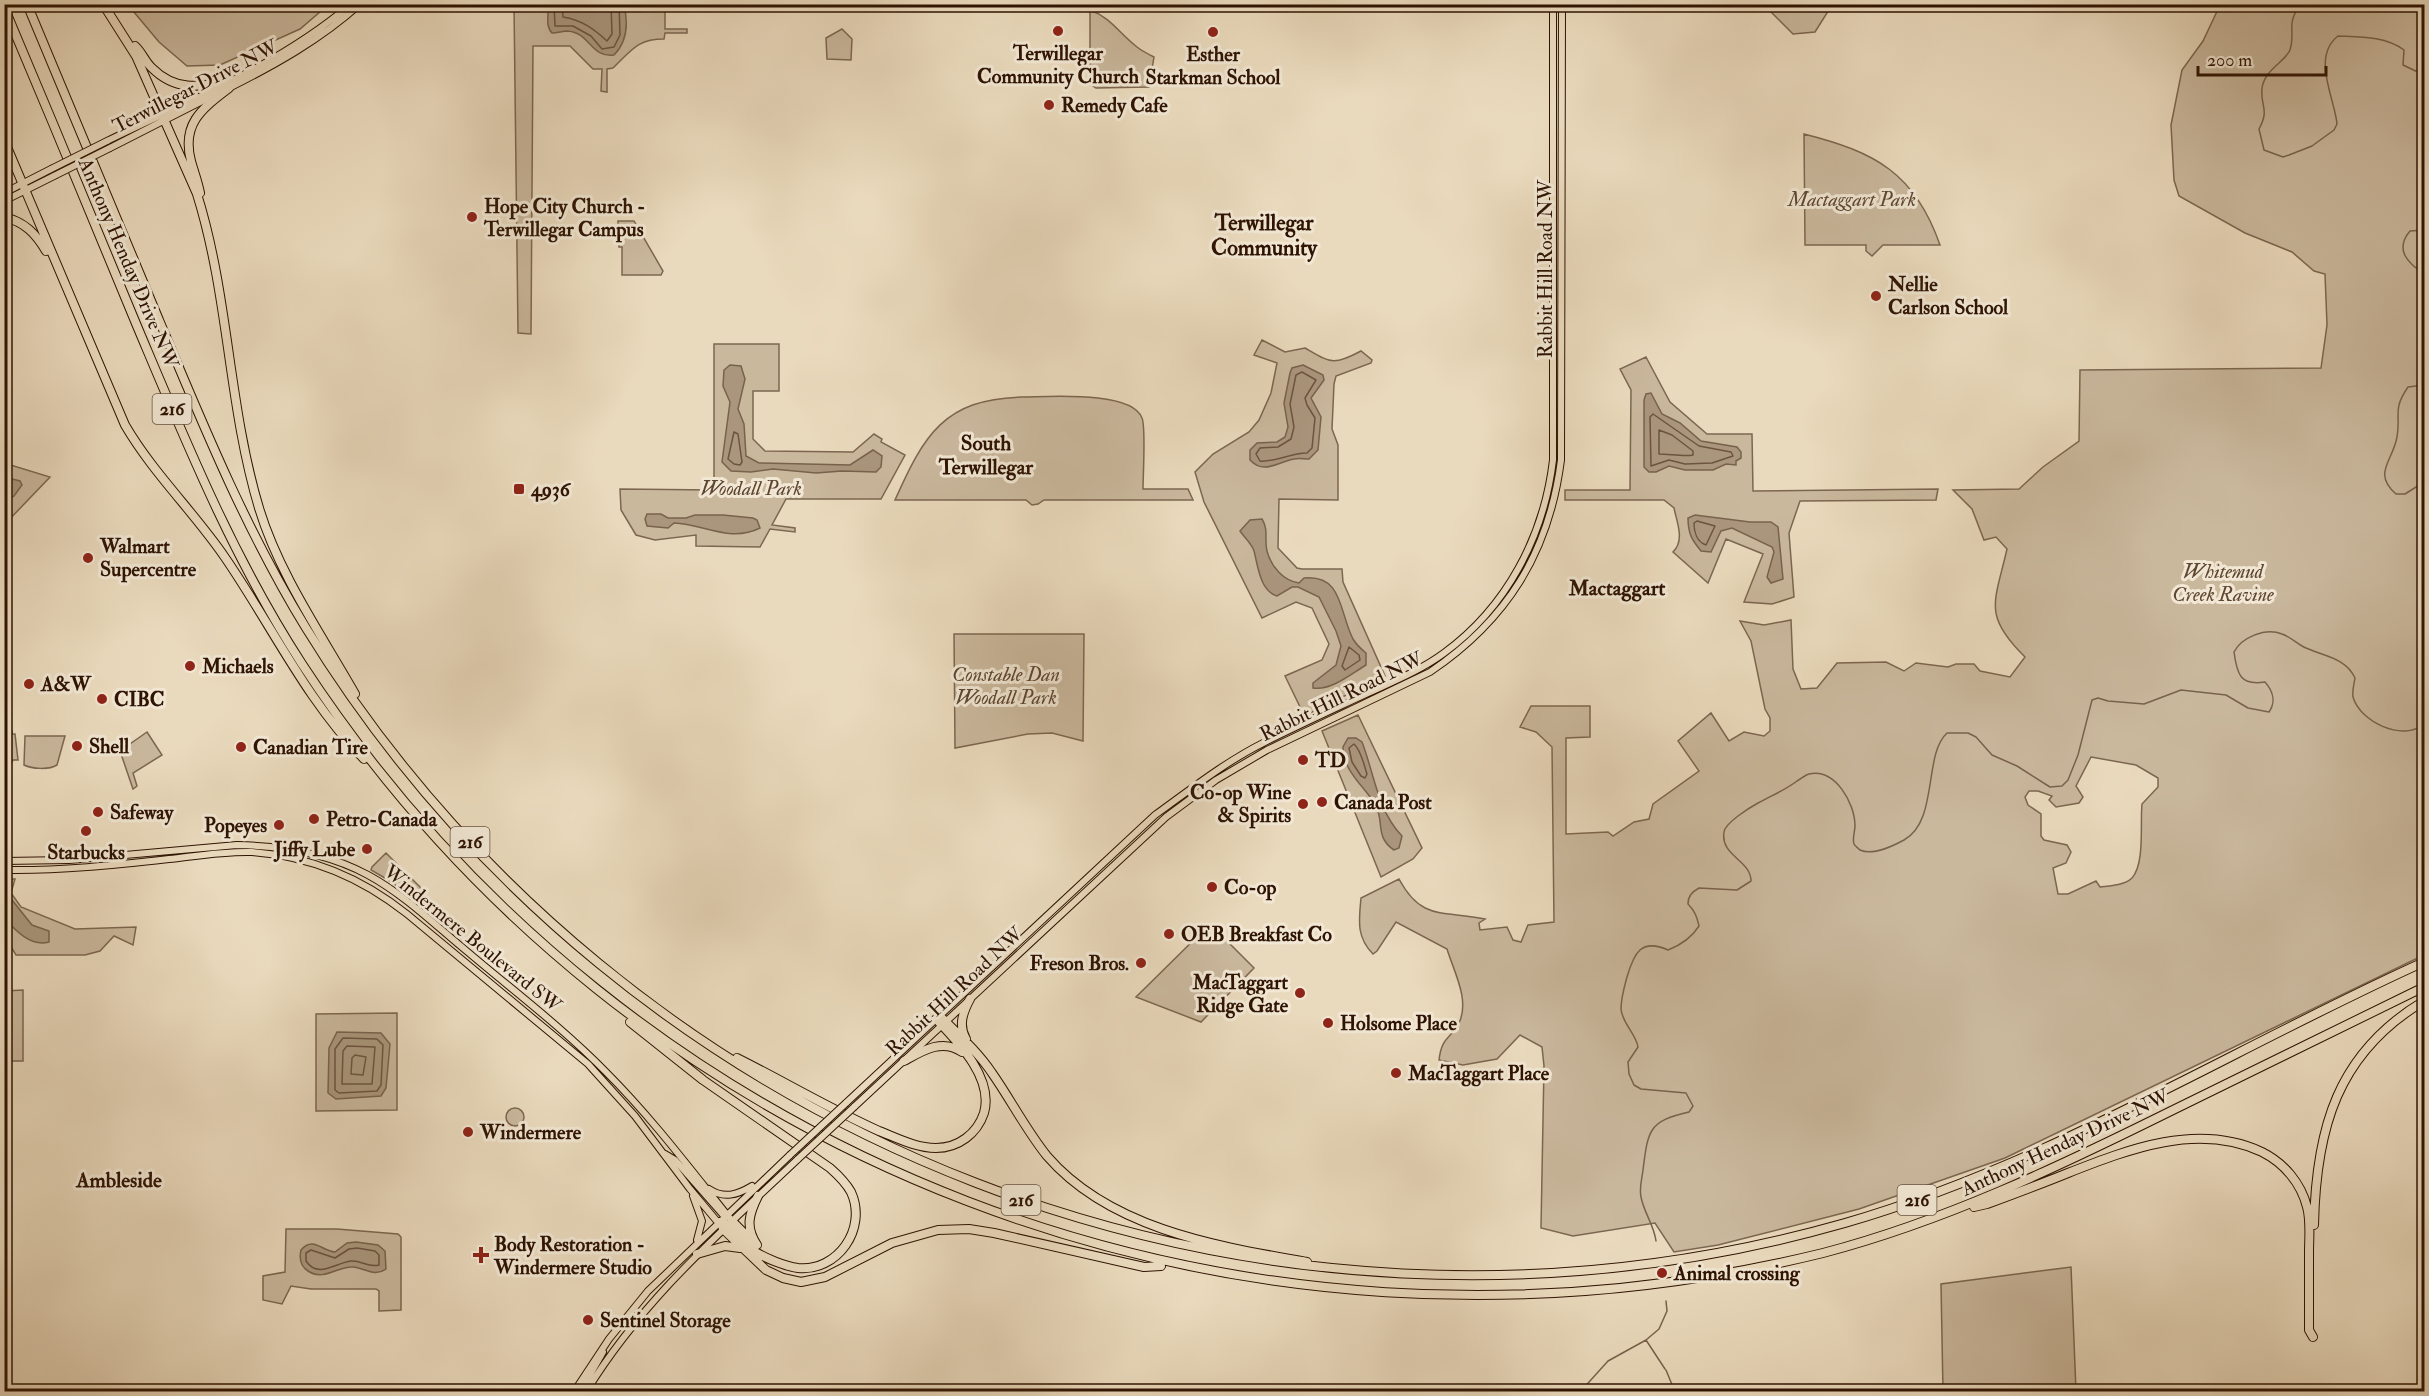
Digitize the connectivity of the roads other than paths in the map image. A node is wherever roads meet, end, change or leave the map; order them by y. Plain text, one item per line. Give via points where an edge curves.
1 (27, 4) edge
2 (103, 4) edge
3 (351, 4) edge
4 (360, 4) edge
5 (1553, 4) edge
6 (1562, 4) edge
7 (4, 7) edge
8 (128, 41) junction
9 (228, 85) junction
10 (164, 117) junction
11 (4, 140) edge
12 (24, 187) junction
13 (4, 193) edge
14 (4, 201) edge
15 (204, 215) junction
16 (4, 217) edge
17 (59, 273) junction
18 (373, 727) junction
19 (389, 783) junction
20 (4, 861) edge
21 (4, 870) edge
22 (2424, 962) edge
23 (591, 987) junction
24 (2424, 987) edge
25 (970, 999) junction
26 (2424, 1001) edge
27 (941, 1020) junction
28 (706, 1043) junction
29 (969, 1046) junction
30 (968, 1056) junction
31 (904, 1061) junction
32 (663, 1153) junction
33 (761, 1180) junction
34 (702, 1182) junction
35 (690, 1189) junction
36 (758, 1196) junction
37 (1957, 1209) junction
38 (725, 1221) junction
39 (696, 1244) junction
40 (757, 1245) junction
41 (741, 1248) junction
42 (697, 1254) junction
43 (768, 1257) junction
44 (1171, 1266) junction
45 (1365, 1272) junction
46 (607, 1343) junction
47 (574, 1392) edge
48 (580, 1392) edge
49 (586, 1392) edge

1 - 18 highway, Anthony Henday Drive NW / 216 via 235,499 305,627
2 - 8 highway
3 - 9 main road, Terwillegar Drive NW via 310,37
4 - 9 main road, Terwillegar Drive NW via 292,56
5 - 27 main road, Rabbit Hill Road NW via 1553,460 1539,524 1517,573 1490,610 1443,654 1246,753 1155,815
6 - 25 main road, Rabbit Hill Road NW via 1562,460 1547,526 1518,586 1476,636 1430,672 1267,750 1184,803
7 - 19 highway, Anthony Henday Drive NW / 216 via 231,541 307,672
8 - 9 highway via 162,78 176,85
8 - 10 highway
9 - 10 main road, Terwillegar Drive NW
9 - 15 highway via 197,116 189,134 189,153
10 - 12 main road, Terwillegar Drive NW, bridge
10 - 15 highway
11 - 12 highway
12 - 13 main road, Terwillegar Drive NW
12 - 14 main road, Terwillegar Drive NW
12 - 17 highway
15 - 18 highway via 242,437 259,508 298,595
16 - 17 highway via 21,222 38,238
17 - 19 highway via 133,440 225,557 295,671 344,739
18 - 28 highway, Anthony Henday Drive NW / 216 via 441,810 527,900 620,981
19 - 23 highway, Anthony Henday Drive NW / 216 via 480,886
20 - 34 main road, Windermere Boulevard SW via 69,860 237,845 290,849 346,865 406,901 581,1047
21 - 32 main road, Windermere Boulevard SW via 51,870 250,852 290,857 353,878 391,901 578,1055 635,1116
22 - 45 highway, Anthony Henday Drive NW / 216 via 2017,1161 1851,1221 1705,1255 1595,1270 1461,1276
23 - 43 highway via 685,1065 830,1168 851,1192 855,1225 846,1246 836,1256 807,1268
23 - 44 highway, Anthony Henday Drive NW / 216 via 734,1089 869,1162 1010,1220 1082,1244
24 - 37 highway, Anthony Henday Drive NW / 216 via 2058,1167
25 - 27 main road, Rabbit Hill Road NW
25 - 29 highway via 962,1026
26 - 37 highway via 2372,1043 2348,1076 2327,1121 2318,1160 2315,1202 2313,1337 2309,1330 2307,1205 2286,1168 2255,1149 2206,1139 2150,1144 1987,1204
27 - 29 highway
27 - 30 highway
27 - 31 main road, Rabbit Hill Road NW
27 - 33 main road, Rabbit Hill Road NW, bridge
28 - 30 highway via 857,1120 930,1148 948,1147 965,1140 982,1117 983,1086
28 - 45 highway, Anthony Henday Drive NW / 216 via 846,1126 942,1170 1036,1205 1175,1244 1267,1261
29 - 45 highway via 993,1073 1048,1157 1074,1184 1103,1204 1185,1235 1272,1256
30 - 31 highway via 944,1045 926,1048
31 - 36 main road, Rabbit Hill Road NW, bridge
32 - 35 main road, Windermere Boulevard SW
32 - 38 main road via 675,1160
33 - 34 main road via 733,1195 716,1193
33 - 38 main road, Rabbit Hill Road NW
34 - 38 main road, Windermere Boulevard SW
35 - 38 main road, Windermere Boulevard SW
35 - 39 main road via 702,1221
36 - 38 main road, Rabbit Hill Road NW
36 - 40 highway via 748,1225
37 - 44 highway, Anthony Henday Drive NW / 216 via 1859,1243 1776,1264 1673,1283 1572,1295 1404,1298 1297,1288
38 - 39 main road
38 - 40 highway
38 - 41 highway
38 - 42 main road
38 - 43 highway via 754,1251
39 - 46 main road via 648,1292
40 - 43 highway
41 - 42 highway via 725,1245
41 - 44 highway via 774,1275 801,1281 825,1277 892,1243 938,1230 982,1231 1144,1267
42 - 49 main road via 635,1320
46 - 47 main road
46 - 48 main road

